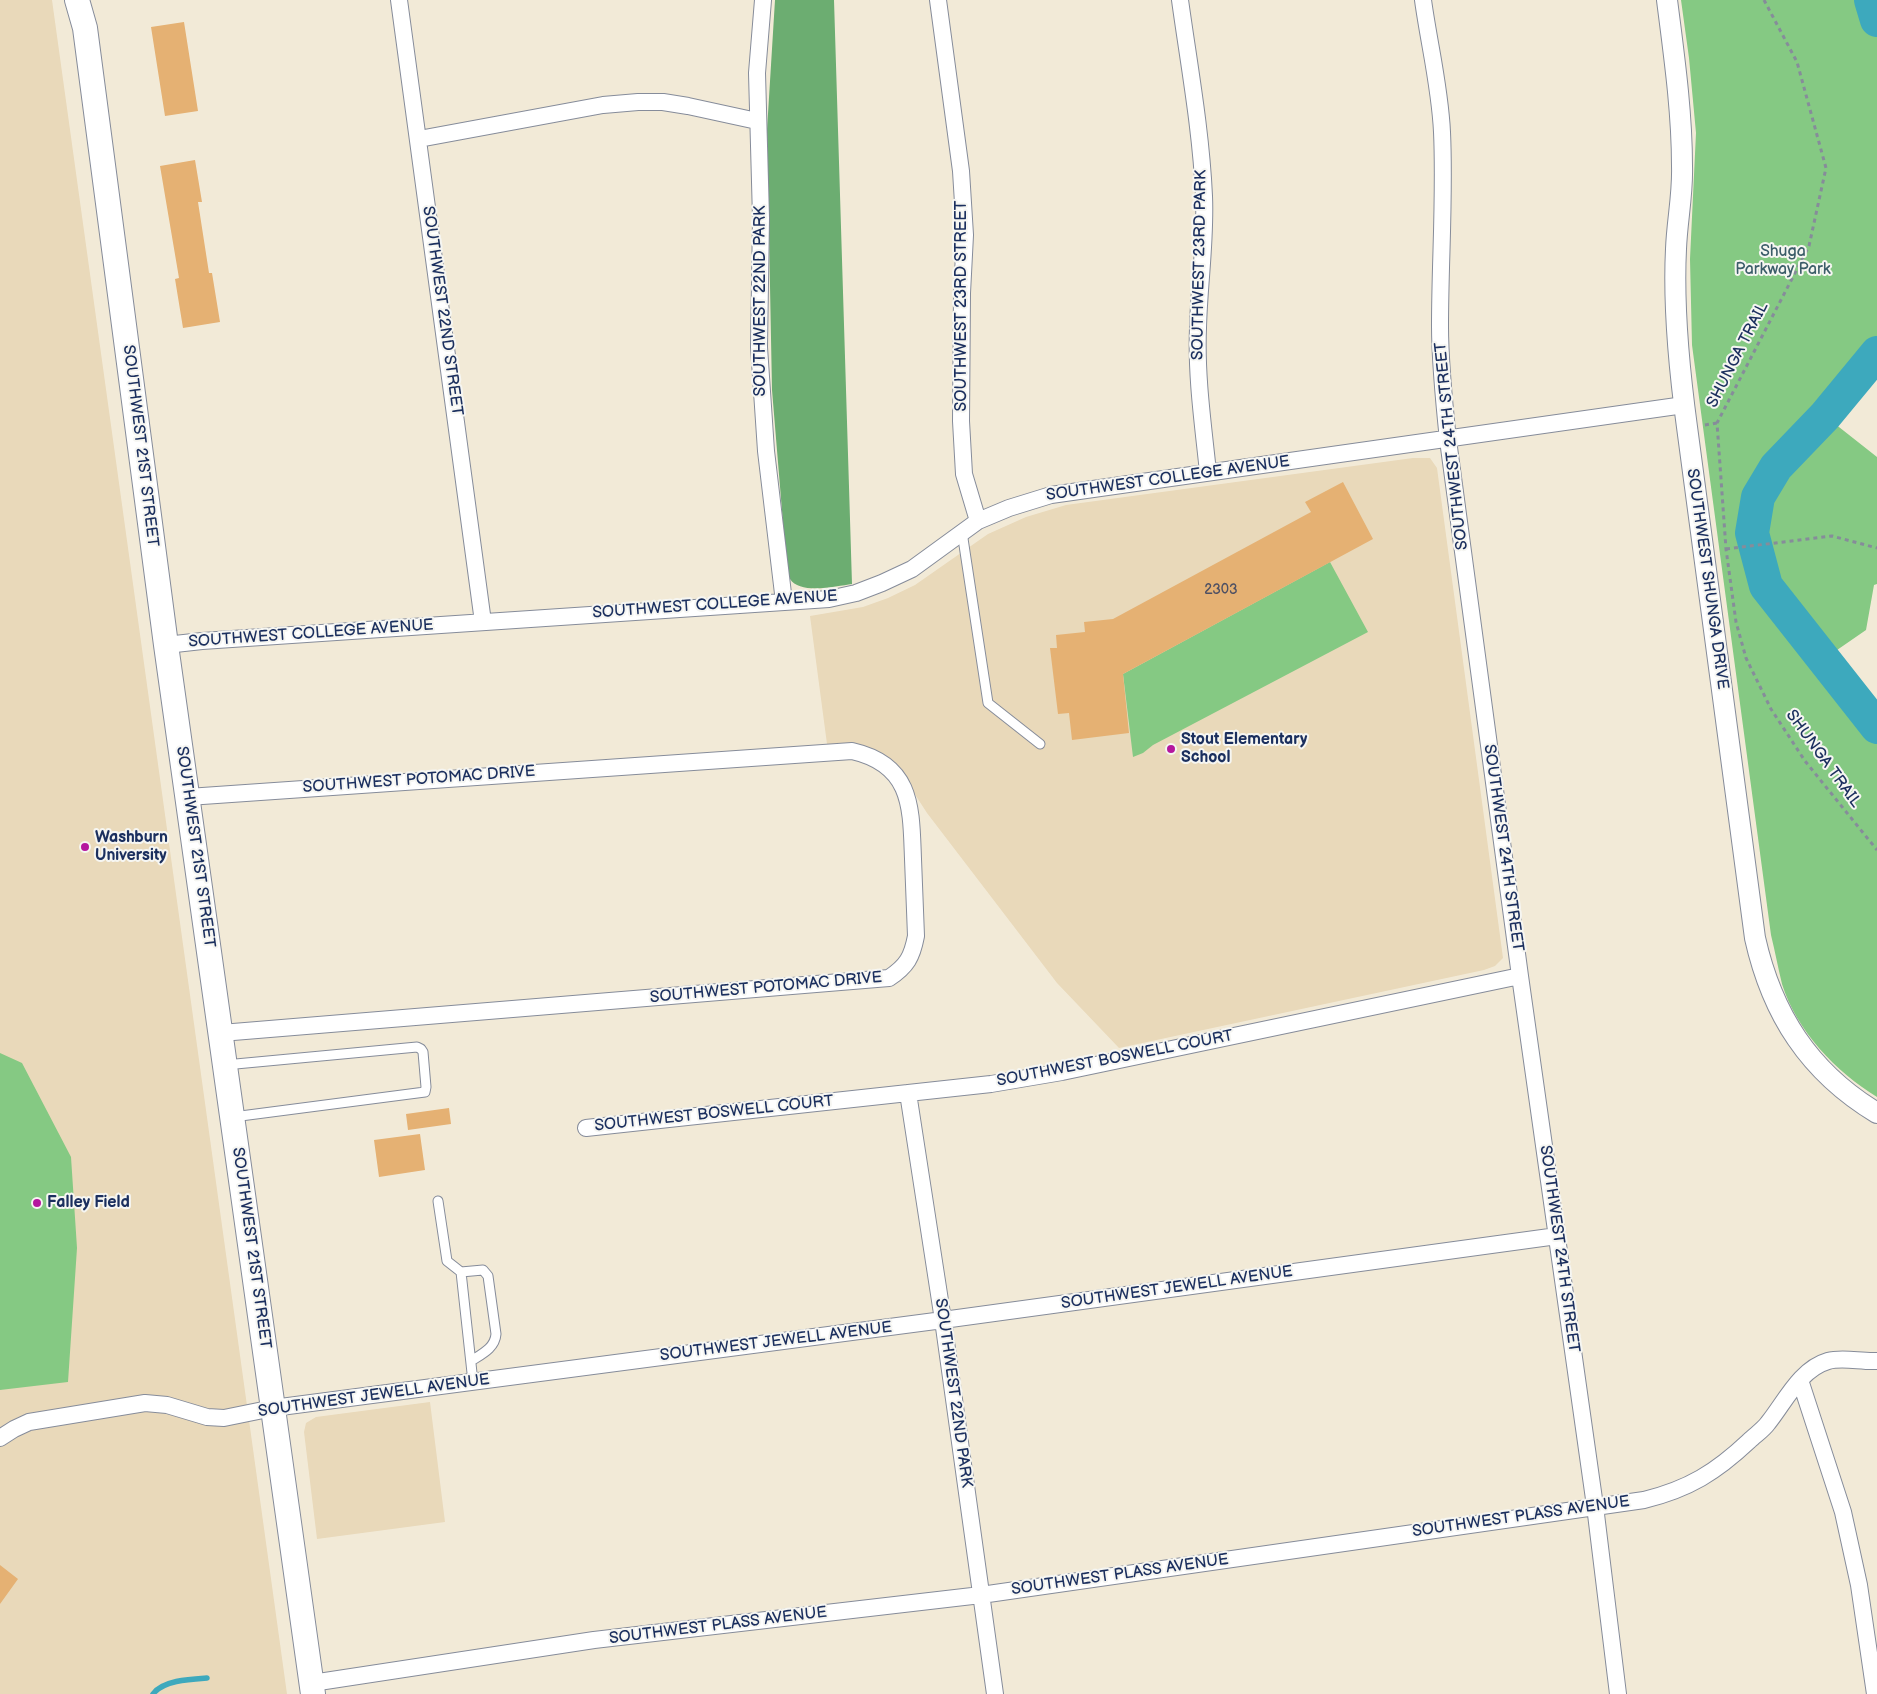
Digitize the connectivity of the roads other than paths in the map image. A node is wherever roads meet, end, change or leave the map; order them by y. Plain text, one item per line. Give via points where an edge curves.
1 (77, 0) edge
2 (399, 0) edge
3 (763, 0) edge
4 (938, 0) edge
5 (1180, 0) edge
6 (1423, 0) edge
7 (1667, 0) edge
8 (757, 121) junction
9 (418, 139) junction
10 (1684, 405) junction
11 (1448, 440) junction
12 (1208, 472) junction
13 (978, 521) junction
14 (962, 532) junction
15 (784, 602) junction
16 (483, 622) junction
17 (166, 645) junction
18 (1040, 744) dead end
19 (188, 797) junction
20 (1520, 976) junction
21 (221, 1033) junction
22 (225, 1065) junction
23 (908, 1093) junction
24 (1877, 1113) edge
25 (232, 1117) junction
26 (586, 1128) dead end
27 (438, 1201) dead end
28 (1557, 1236) junction
29 (461, 1272) junction
30 (943, 1320) junction
31 (471, 1361) junction
32 (1877, 1361) edge
33 (1800, 1380) junction
34 (473, 1382) junction
35 (273, 1408) junction
36 (0, 1438) edge
37 (1595, 1506) junction
38 (981, 1595) junction
39 (312, 1688) edge
40 (995, 1694) edge
41 (1618, 1694) edge
42 (1875, 1694) edge

1 - 17 main road, SOUTHWEST 21ST STREET via 85,28
2 - 9 street, SOUTHWEST 22ND STREET
3 - 8 street, SOUTHWEST 22ND PARK
4 - 13 street, SOUTHWEST 23RD STREET via 961,171 965,235 961,421 964,474
5 - 12 street, SOUTHWEST 23RD PARK via 1204,197 1198,328 1199,380
6 - 11 street, SOUTHWEST 24TH STREET via 1442,131 1440,326
7 - 10 street, SOUTHWEST SHUNGA DRIVE via 1677,81 1682,166 1675,297
8 - 9 street via 664,102 638,102 603,105
8 - 15 street, SOUTHWEST 22ND PARK via 762,218 760,366 766,451
9 - 16 street, SOUTHWEST 22ND STREET
10 - 11 street, SOUTHWEST COLLEGE AVENUE
10 - 24 street, SOUTHWEST SHUNGA DRIVE via 1760,959 1778,1010 1799,1043 1837,1084
11 - 12 street, SOUTHWEST COLLEGE AVENUE
11 - 20 street, SOUTHWEST 24TH STREET
12 - 13 street, SOUTHWEST COLLEGE AVENUE via 1051,494
13 - 14 street, SOUTHWEST COLLEGE AVENUE
14 - 15 street, SOUTHWEST COLLEGE AVENUE via 912,569 882,583 829,600
14 - 18 lane via 988,703
15 - 16 street, SOUTHWEST COLLEGE AVENUE
16 - 17 street, SOUTHWEST COLLEGE AVENUE
17 - 19 main road, SOUTHWEST 21ST STREET
19 - 21 main road, SOUTHWEST 21ST STREET
19 - 21 street, SOUTHWEST POTOMAC DRIVE via 852,751 872,757 891,770 904,788 911,814 916,936 913,953 907,963 888,978
20 - 23 street, SOUTHWEST BOSWELL COURT via 1062,1072
20 - 28 street, SOUTHWEST 24TH STREET
21 - 22 main road, SOUTHWEST 21ST STREET
22 - 25 main road, SOUTHWEST 21ST STREET
22 - 25 lane via 417,1048 423,1052 424,1092
23 - 26 street, SOUTHWEST BOSWELL COURT
23 - 30 street, SOUTHWEST 22ND PARK
25 - 35 main road, SOUTHWEST 21ST STREET
27 - 29 lane via 447,1261
28 - 30 street, SOUTHWEST JEWELL AVENUE
28 - 37 street, SOUTHWEST 24TH STREET
29 - 31 lane
29 - 31 lane via 483,1270 488,1276 496,1334 495,1342 486,1352
30 - 34 street, SOUTHWEST JEWELL AVENUE
30 - 38 street, SOUTHWEST 22ND PARK
31 - 34 lane
32 - 33 street, SOUTHWEST PLASS AVENUE via 1828,1361 1813,1368
33 - 37 street, SOUTHWEST PLASS AVENUE via 1768,1424 1734,1455 1691,1485 1644,1500
33 - 42 street via 1843,1512 1859,1585
34 - 35 street, SOUTHWEST JEWELL AVENUE
35 - 36 street, SOUTHWEST JEWELL AVENUE via 224,1418 145,1403 29,1422
35 - 39 main road, SOUTHWEST 21ST STREET
37 - 38 street, SOUTHWEST PLASS AVENUE
37 - 41 street, SOUTHWEST 24TH STREET
38 - 39 street, SOUTHWEST PLASS AVENUE via 594,1640
38 - 40 street, SOUTHWEST 22ND PARK

